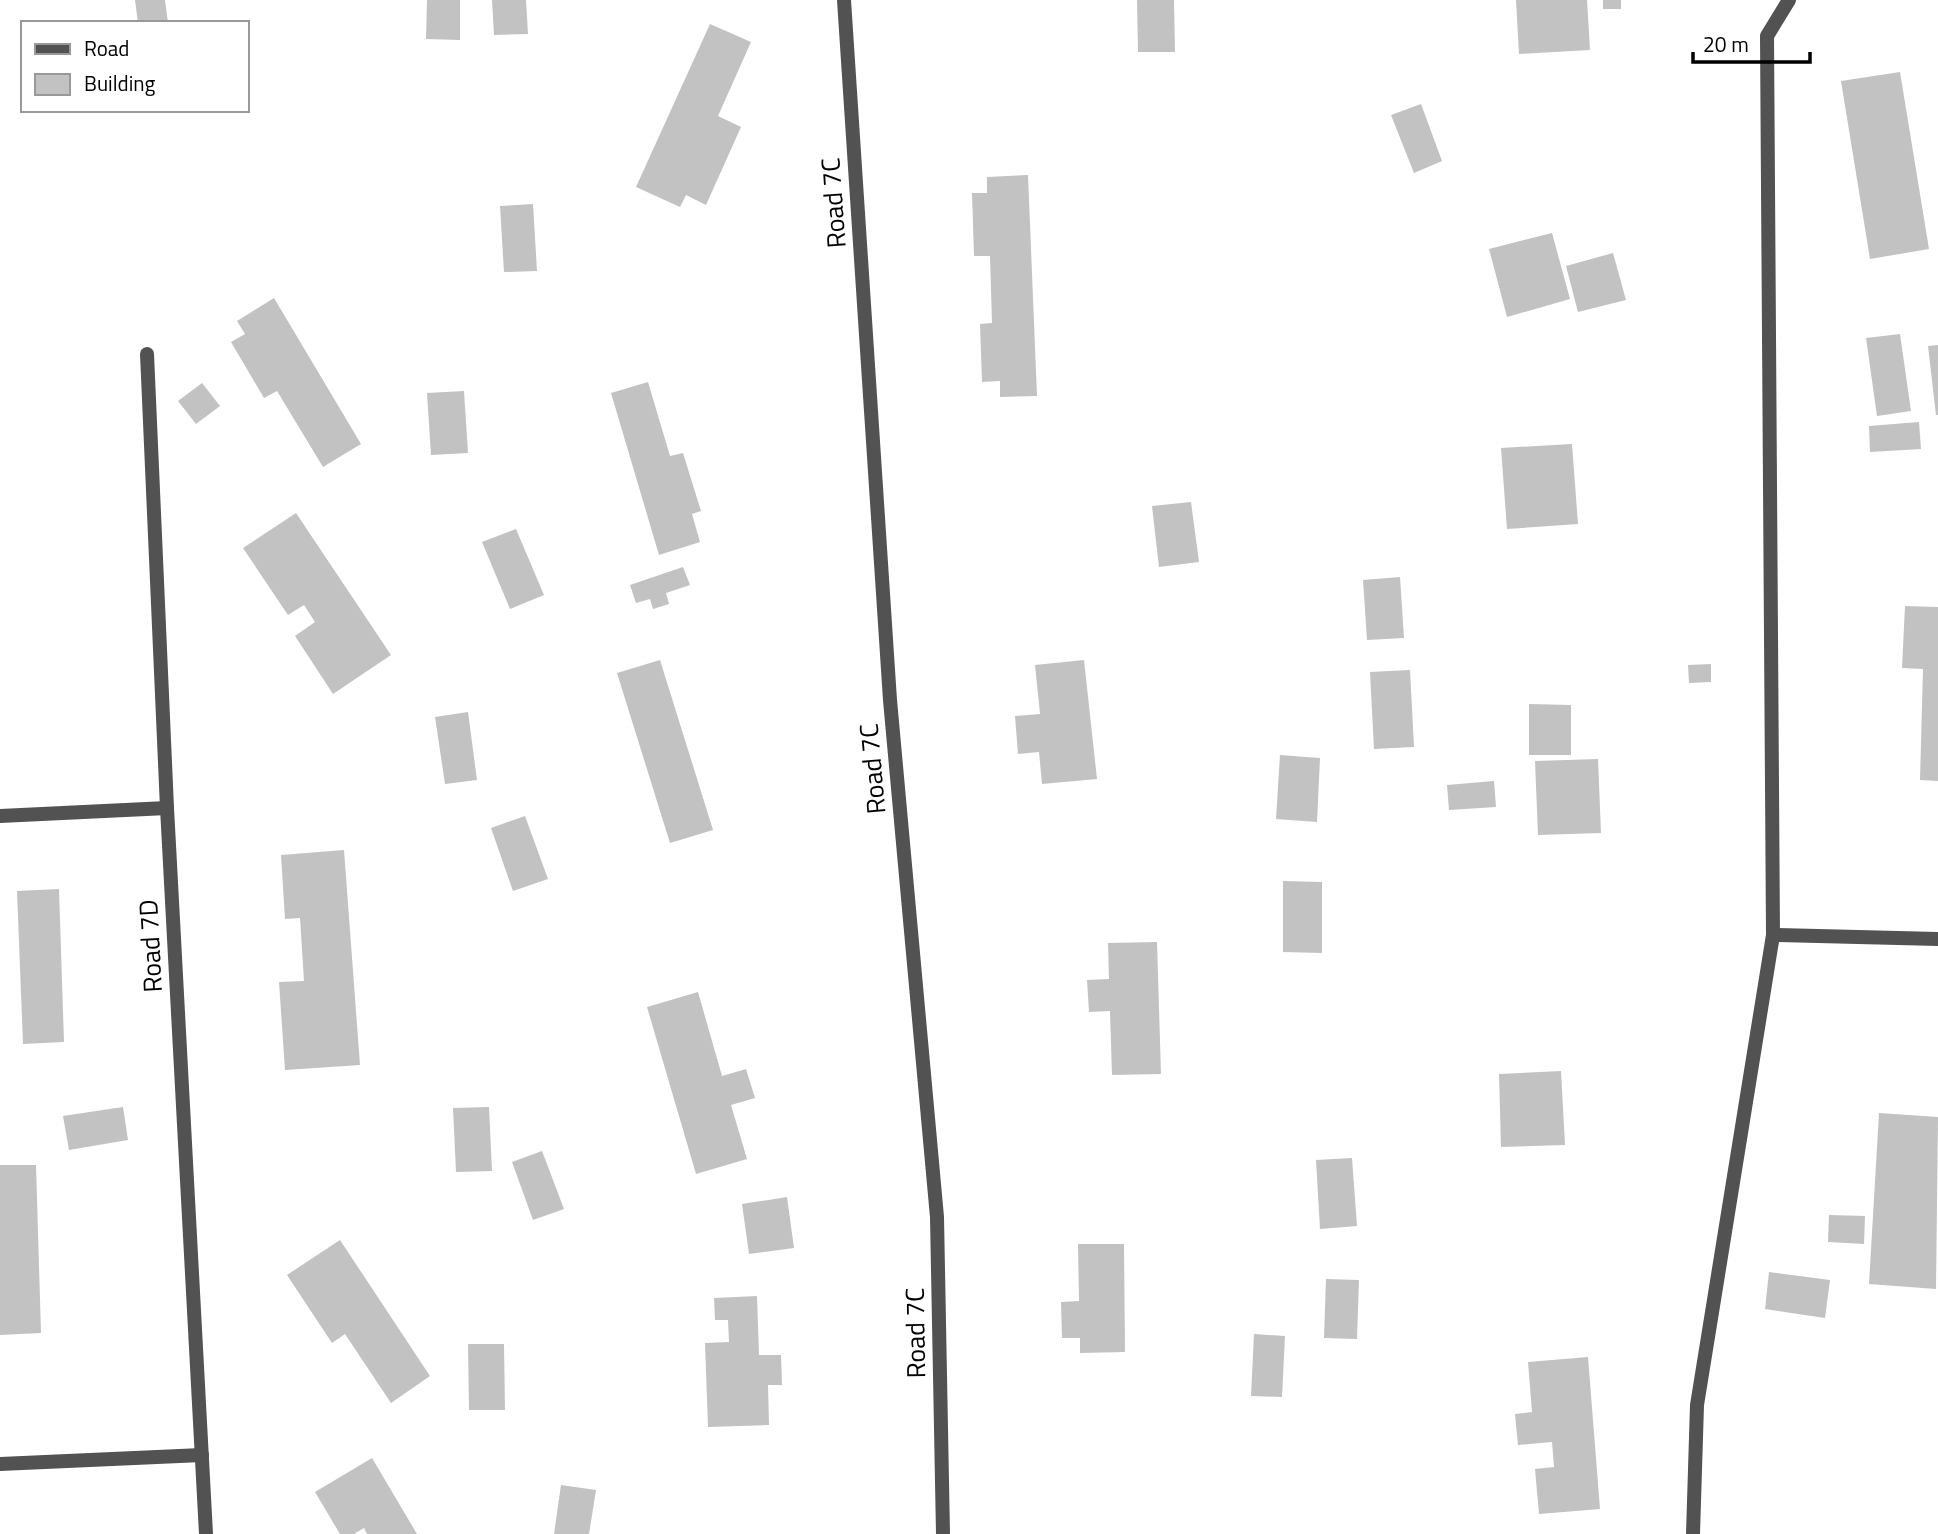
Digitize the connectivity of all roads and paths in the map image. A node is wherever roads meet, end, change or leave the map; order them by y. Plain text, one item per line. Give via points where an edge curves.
1 (844, 0) edge
2 (1789, 0) edge
3 (147, 354) dead end
4 (167, 808) junction
5 (0, 816) edge
6 (1773, 935) junction
7 (1938, 939) edge
8 (202, 1455) junction
9 (0, 1464) edge
10 (206, 1534) edge
11 (943, 1534) edge
12 (1693, 1534) edge

1 - 11 street, Road 7C via 890,700 937,1217
2 - 6 street via 1767,36
3 - 4 street, Road 7D
4 - 5 street
4 - 8 street, Road 7D
6 - 7 street
6 - 12 street via 1697,1405
8 - 9 street
8 - 10 street, Road 7D

